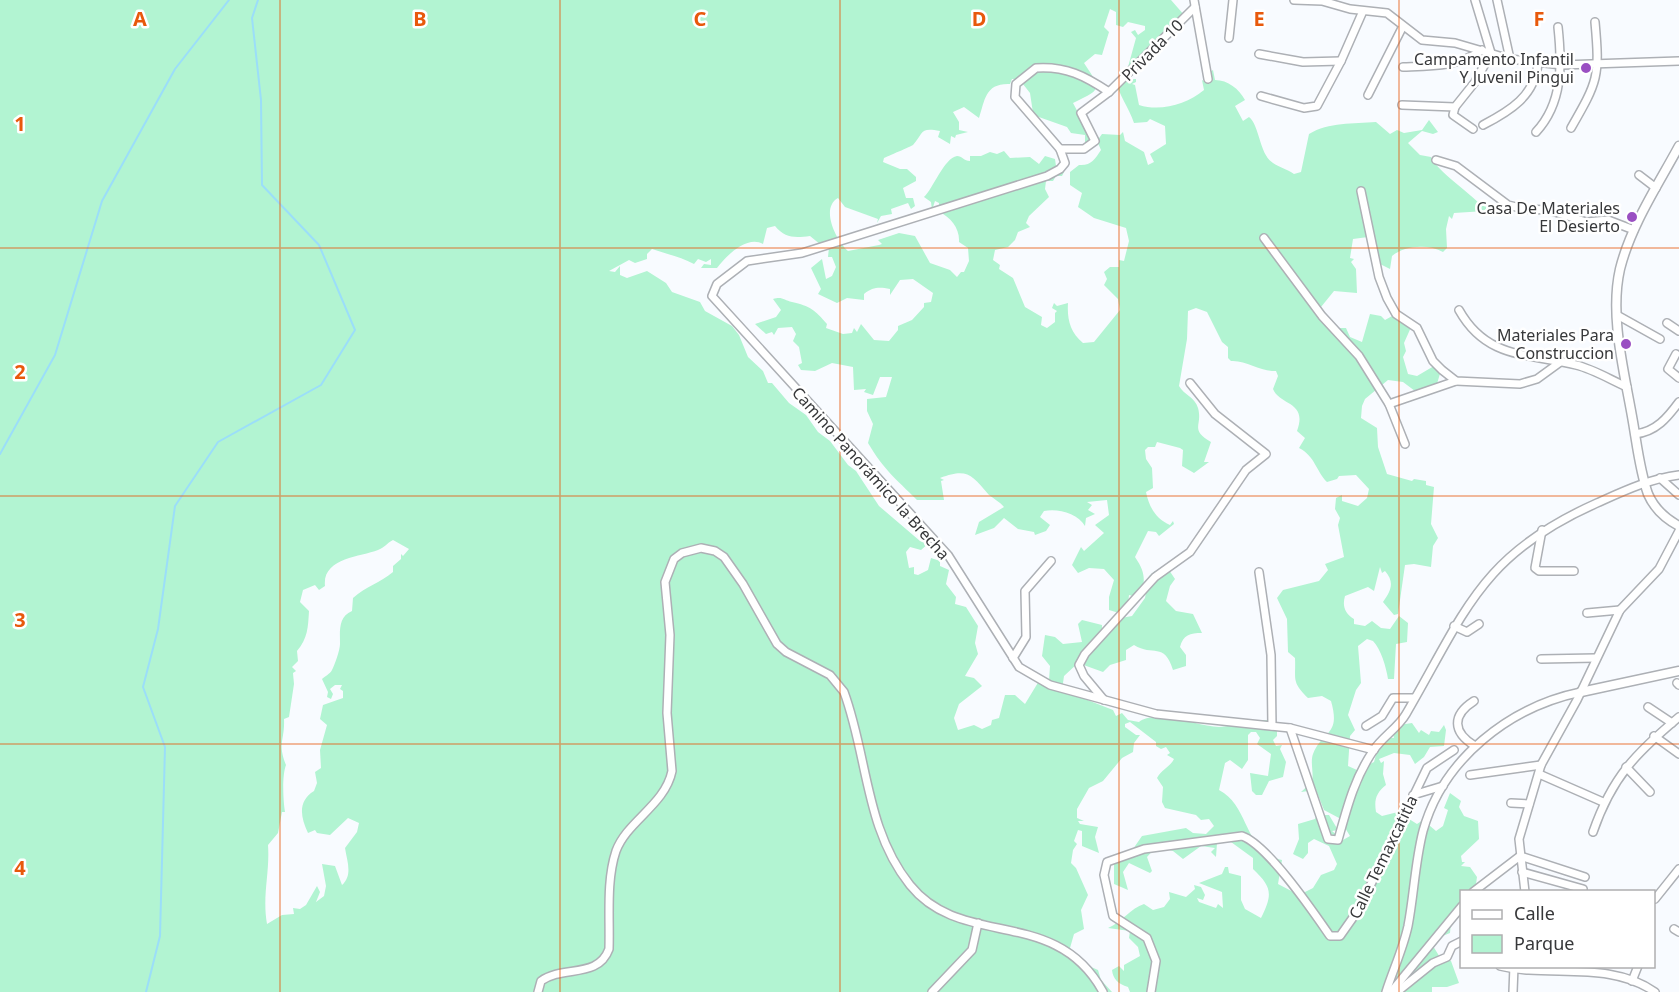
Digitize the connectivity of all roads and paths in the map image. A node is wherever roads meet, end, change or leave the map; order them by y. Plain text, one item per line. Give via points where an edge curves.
1 (1233, 0) edge
2 (1294, 0) edge
3 (1475, 0) edge
4 (1497, 0) edge
5 (1194, 4) edge
6 (1363, 11) junction
7 (1595, 22) dead end
8 (1403, 26) junction
9 (1558, 27) dead end
10 (1229, 38) dead end
11 (1482, 50) junction
12 (1491, 53) junction
13 (1259, 54) dead end
14 (1510, 59) junction
15 (1341, 61) junction
16 (1679, 61) edge
17 (1538, 63) junction
18 (1599, 63) junction
19 (1562, 65) junction
20 (1403, 67) dead end
21 (1208, 79) dead end
22 (1109, 92) junction
23 (1368, 95) dead end
24 (1261, 96) dead end
25 (1402, 105) dead end
26 (1455, 107) junction
27 (1483, 124) dead end
28 (1571, 128) dead end
29 (1473, 129) dead end
30 (1536, 132) dead end
31 (1679, 146) edge
32 (1060, 149) junction
33 (1436, 160) dead end
34 (1639, 175) dead end
35 (1656, 188) junction
36 (1361, 191) dead end
37 (1634, 230) junction
38 (1264, 238) dead end
39 (1459, 310) dead end
40 (1617, 315) junction
41 (1667, 323) dead end
42 (1679, 331) edge
43 (1660, 339) dead end
44 (1676, 354) dead end
45 (1559, 363) junction
46 (1679, 378) edge
47 (1456, 381) junction
48 (1190, 383) dead end
49 (1627, 387) junction
50 (1679, 402) edge
51 (1389, 404) junction
52 (1635, 434) junction
53 (1405, 444) dead end
54 (1679, 475) edge
55 (1660, 478) junction
56 (1645, 482) junction
57 (1679, 495) edge
58 (1679, 526) edge
59 (1542, 530) junction
60 (1679, 531) edge
61 (1052, 561) dead end
62 (1574, 571) dead end
63 (1259, 572) dead end
64 (1620, 610) junction
65 (1587, 613) dead end
66 (1479, 624) dead end
67 (1454, 626) junction
68 (1013, 658) junction
69 (1596, 658) junction
70 (1541, 659) dead end
71 (1679, 671) edge
72 (1581, 692) junction
73 (1414, 698) junction
74 (1104, 700) junction
75 (1474, 701) dead end
76 (1648, 707) dead end
77 (1679, 717) edge
78 (1672, 723) junction
79 (1272, 726) junction
80 (1366, 726) dead end
81 (1290, 728) junction
82 (1654, 736) junction
83 (1475, 746) junction
84 (1374, 750) junction
85 (1454, 750) dead end
86 (1679, 754) edge
87 (1541, 765) junction
88 (1626, 767) junction
89 (1539, 774) junction
90 (1470, 775) dead end
91 (1443, 786) junction
92 (1650, 792) dead end
93 (1413, 795) junction
94 (1604, 802) junction
95 (1511, 803) dead end
96 (1529, 804) junction
97 (1593, 832) dead end
98 (1520, 856) junction
99 (1679, 869) edge
100 (1522, 872) junction
101 (1586, 877) dead end
102 (1583, 889) dead end
103 (1474, 890) edge
104 (1525, 890) edge
105 (1655, 898) edge
106 (1460, 907) edge
107 (978, 923) junction
108 (1460, 942) edge
109 (1515, 968) edge
110 (1637, 968) edge
111 (1544, 969) edge
112 (1632, 981) junction
113 (538, 992) edge
114 (932, 992) edge
115 (1103, 992) edge
116 (1151, 992) edge
117 (1386, 992) edge
118 (1391, 992) edge
119 (1397, 992) edge
120 (1513, 992) edge
121 (1655, 992) edge

1 - 10 street
2 - 6 street via 1322,1
3 - 12 street
4 - 14 street
5 - 21 street, Privada 10
5 - 22 street, Privada 10
6 - 8 street via 1387,13
6 - 15 street
7 - 18 street
8 - 11 street via 1422,40
8 - 23 street
9 - 19 street
11 - 12 street
11 - 20 street via 1464,62
12 - 14 street
12 - 26 street
13 - 15 street via 1304,62
14 - 17 street
15 - 24 street via 1317,106 1304,108
16 - 18 street
17 - 19 street
17 - 27 street via 1536,77 1525,96
18 - 19 street
18 - 28 street via 1593,89
19 - 30 street via 1556,97
22 - 32 street, Privada 10 via 1080,115 1095,141 1084,148
22 - 32 street via 1081,74 1061,68 1036,68 1016,84 1015,97
25 - 26 street
26 - 29 street via 1453,115
31 - 35 street
32 - 68 street, Camino Panorámico la Brecha via 1065,163 1047,176 802,254 742,262 717,284 712,296 948,555
33 - 37 street via 1456,166 1508,205 1549,210 1586,222 1608,220
34 - 35 street
35 - 37 street
36 - 47 street via 1387,298 1396,314 1417,328 1433,361
37 - 40 street via 1618,279
38 - 51 street via 1322,316 1359,356
39 - 45 street via 1477,335 1516,355
40 - 43 street
40 - 49 street
41 - 42 street
44 - 46 street via 1668,369
45 - 47 street via 1537,379 1520,384
45 - 49 street via 1579,366
47 - 51 street
48 - 74 street via 1215,414 1266,454 1246,471 1190,552 1155,578 1085,654 1079,665
49 - 52 street
50 - 52 street via 1665,420
51 - 53 street
52 - 56 street
54 - 55 street
55 - 56 street
55 - 57 street
56 - 58 street via 1660,513
56 - 59 street
59 - 62 street via 1535,568
59 - 67 street via 1496,568
60 - 64 street via 1659,569
61 - 68 street via 1025,591 1026,637
63 - 79 street via 1271,655
64 - 65 street
64 - 69 street
66 - 67 street via 1467,632
67 - 73 street
68 - 74 street, Camino Panorámico la Brecha via 1019,668 1050,686
69 - 70 street
69 - 72 street
71 - 72 street
72 - 83 street via 1555,698 1516,715
72 - 87 street
73 - 80 street via 1393,698 1382,716
73 - 84 street via 1405,716
74 - 79 street, Camino Panorámico la Brecha via 1156,714
75 - 83 street via 1458,713 1457,720 1466,740
76 - 78 street
77 - 78 street
78 - 82 street
79 - 81 street, Camino Panorámico la Brecha
81 - 84 street, Camino Panorámico la Brecha
81 - 84 street via 1331,840 1338,839 1350,794
82 - 86 street
82 - 88 street
83 - 91 street
85 - 93 street, Calle Temaxcatitla via 1427,768
87 - 89 street
87 - 90 street
88 - 92 street
88 - 94 street
89 - 94 street
89 - 96 street
91 - 93 street
91 - 117 street via 1423,832 1407,927
93 - 116 street, Calle Temaxcatitla via 1359,909 1340,936 1330,936 1254,842 1242,836 1144,849 1107,862 1104,875 1112,914 1145,936 1156,957
94 - 97 street
95 - 96 street
96 - 98 street via 1519,839
98 - 100 street
98 - 101 street
98 - 103 street
99 - 105 street
100 - 102 street
100 - 104 street
106 - 118 street
107 - 113 street via 947,915 910,885 880,834 844,692 830,675 777,644 726,559 715,551 698,548 674,559 665,582 670,635 667,713 673,764 670,779 658,799 616,850 609,949 597,966 550,974 541,981
107 - 114 street via 972,950
107 - 115 street via 1025,932 1065,949 1084,964
108 - 119 street via 1452,946 1447,957 1433,963
109 - 111 street
109 - 120 street
110 - 112 street
111 - 112 street via 1583,970
112 - 121 street

